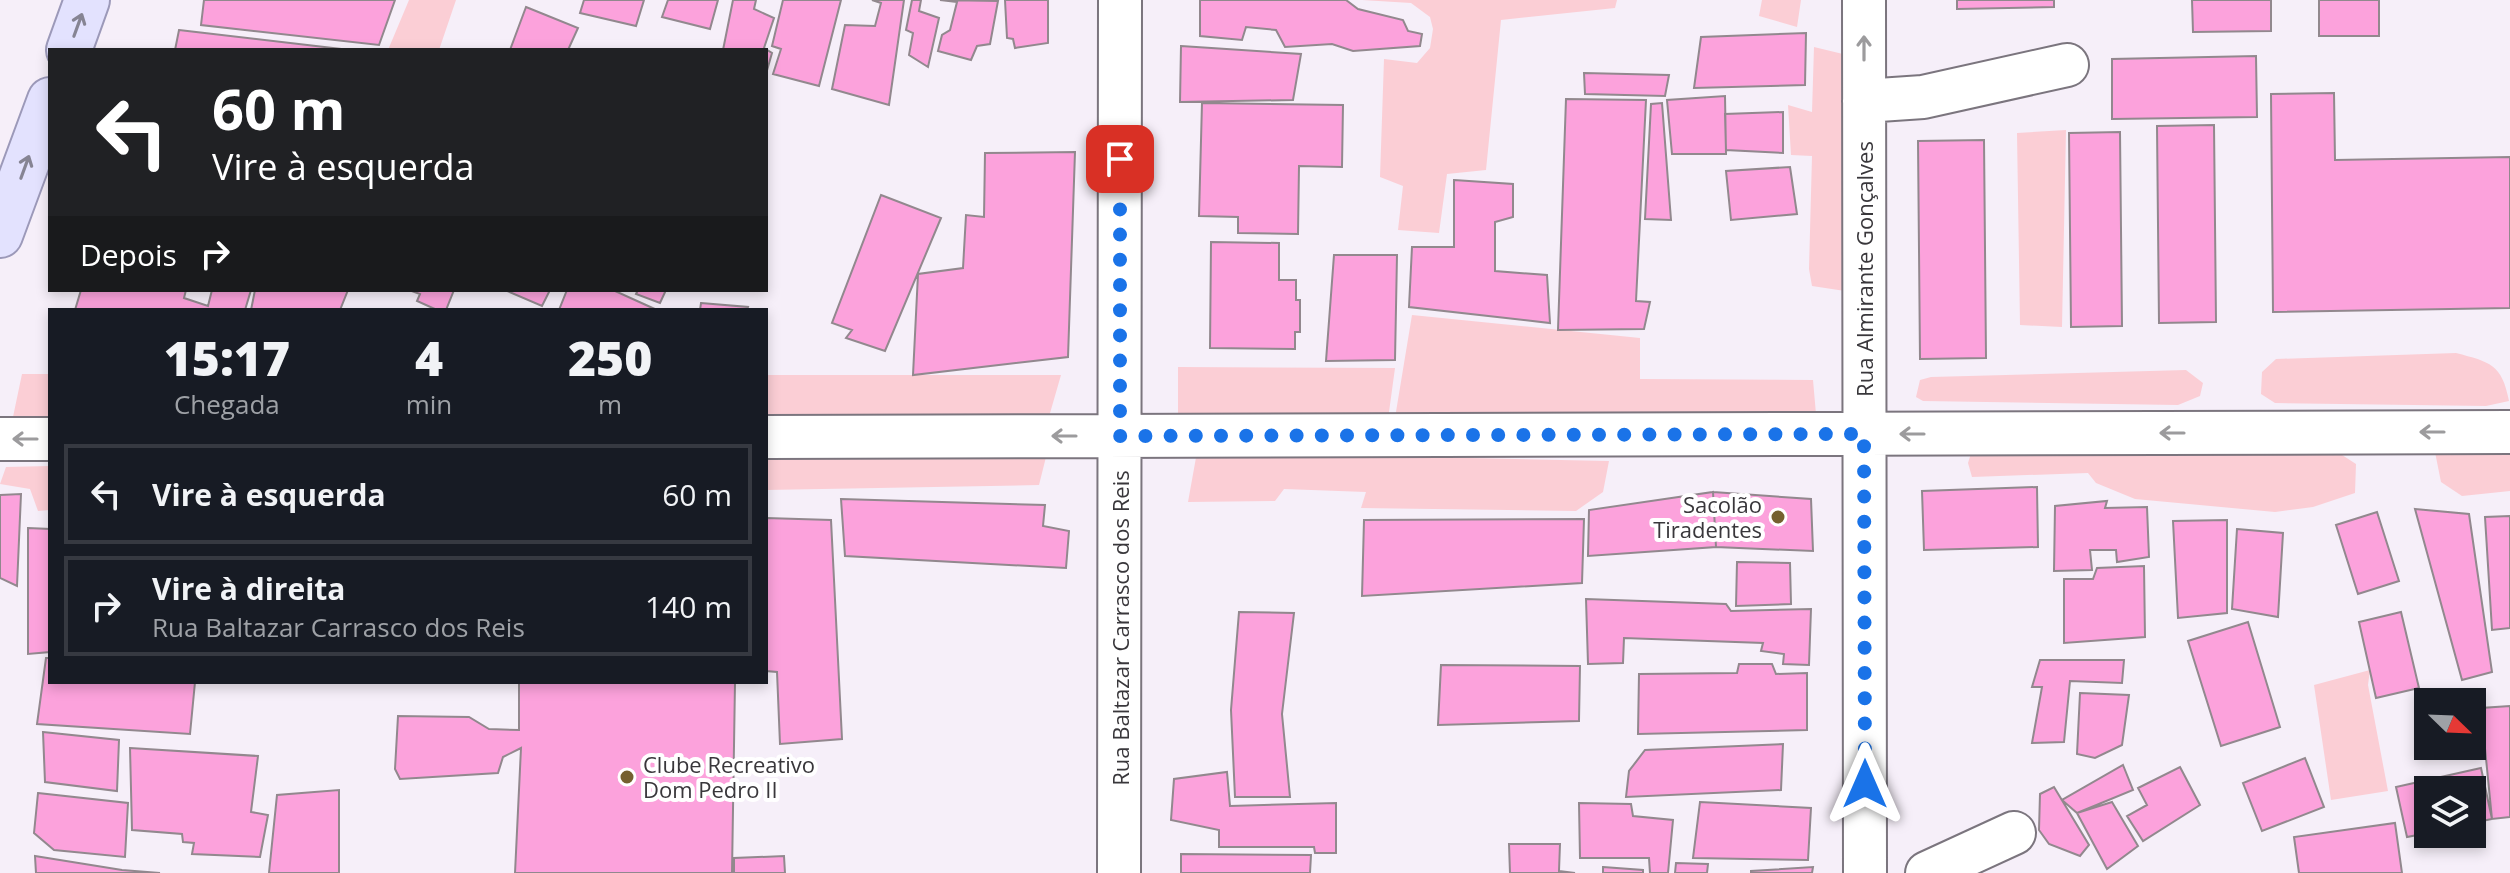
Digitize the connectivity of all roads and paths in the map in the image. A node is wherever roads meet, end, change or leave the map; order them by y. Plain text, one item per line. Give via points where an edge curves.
1 (87, 0) edge
2 (1120, 0) edge
3 (1864, 0) edge
4 (70, 48) edge
5 (2067, 65) dead end
6 (1864, 101) junction
7 (48, 105) edge
8 (0, 235) edge
9 (2510, 432) edge
10 (1864, 434) junction
11 (1120, 436) junction
12 (768, 437) edge
13 (0, 439) edge
14 (48, 439) edge
15 (2014, 833) dead end
16 (1119, 873) edge
17 (1865, 873) edge
18 (1927, 873) edge

4 -> 1 main road
2 - 11 street, Rua Baltazar Carrasco dos Reis
6 -> 3 street, Rua Almirante Gonçalves
5 - 6 street via 1923,97
6 - 10 street, Rua Almirante Gonçalves
8 -> 7 main road
9 -> 10 street
10 - 11 street
10 - 17 street, Rua Almirante Gonçalves
11 -> 12 street
11 - 16 street, Rua Baltazar Carrasco dos Reis
14 -> 13 street
15 - 18 street

